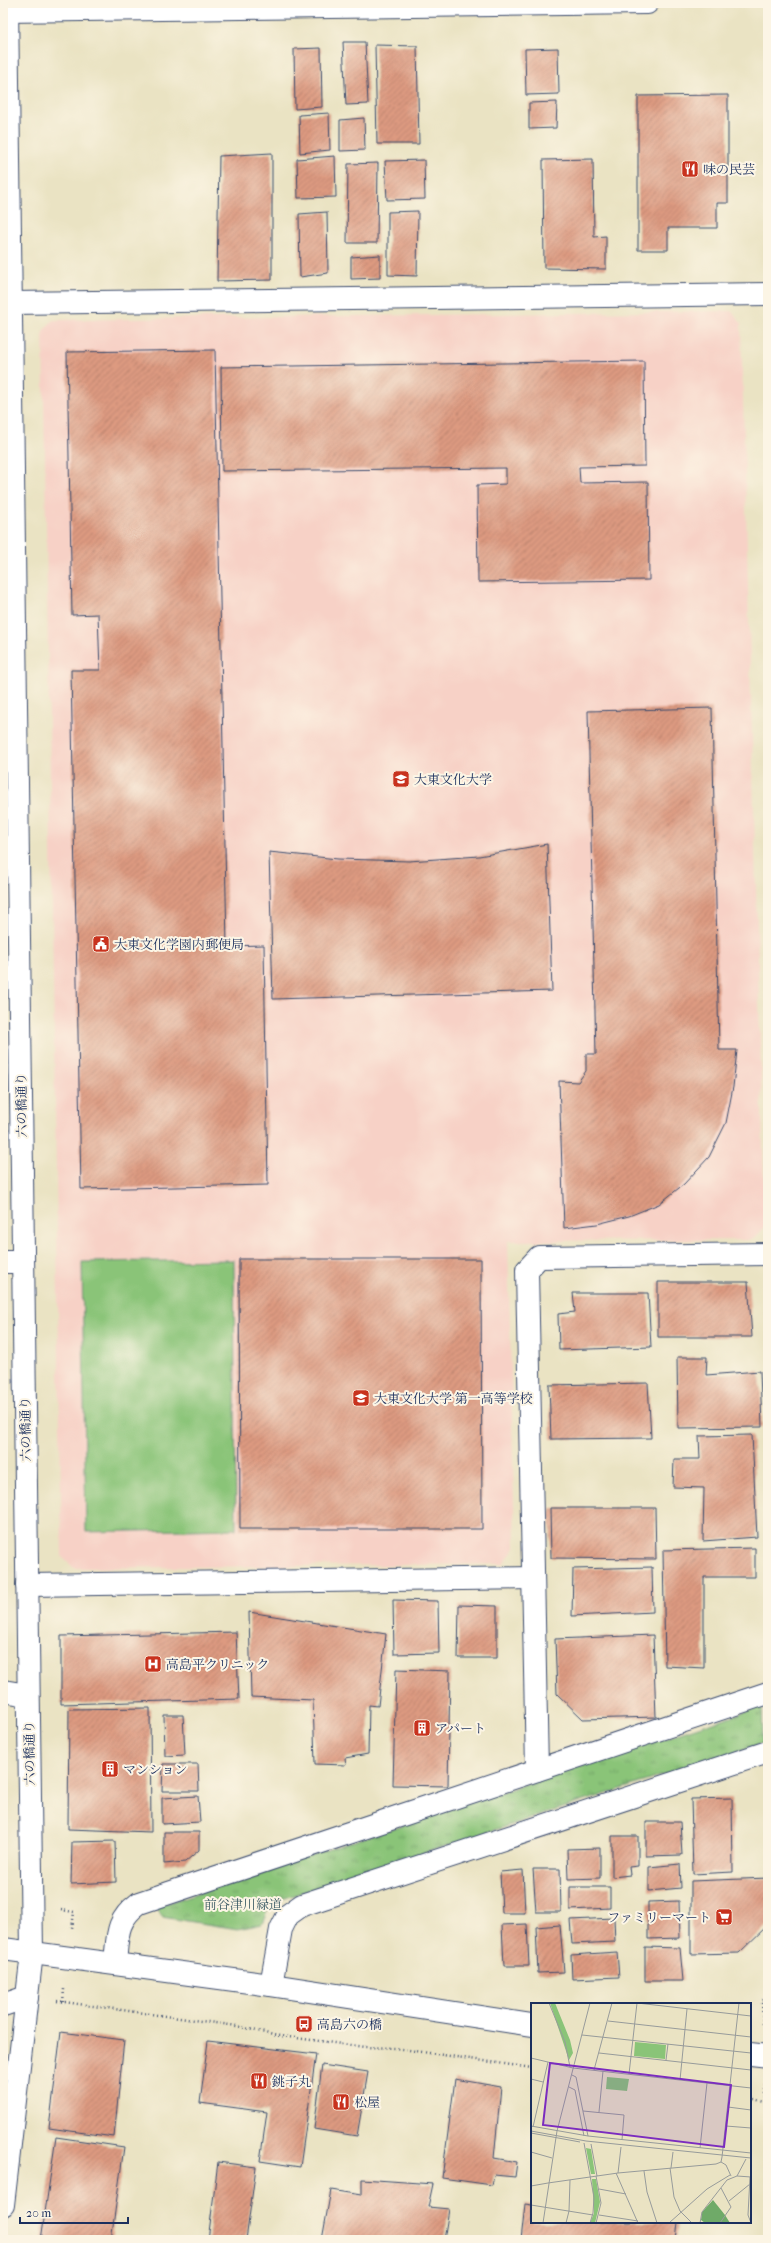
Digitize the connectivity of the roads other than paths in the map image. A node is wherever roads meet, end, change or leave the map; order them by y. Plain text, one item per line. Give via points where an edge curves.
1 (647, 3) edge
2 (505, 4) edge
3 (277, 5) edge
4 (6, 8) edge
5 (768, 294) edge
6 (10, 303) junction
7 (9, 638) edge
8 (768, 1254) edge
9 (13, 1262) edge
10 (533, 1578) junction
11 (27, 1585) junction
12 (3, 1691) edge
13 (768, 1693) edge
14 (28, 1695) junction
15 (768, 1752) edge
16 (537, 1770) junction
17 (3, 1949) edge
18 (32, 1953) junction
19 (115, 1963) junction
20 (272, 1985) junction
21 (27, 1997) junction
22 (3, 2005) edge
23 (531, 2025) edge
24 (751, 2054) edge
25 (768, 2056) edge
26 (3, 2205) edge

1 - 2 street
2 - 3 street
3 - 4 street
4 - 6 street, 六の橋通り
5 - 6 street
6 - 7 street, 六の橋通り
7 - 9 street, 六の橋通り
8 - 10 street via 539,1258 527,1270
9 - 11 street, 六の橋通り
10 - 11 street
10 - 16 street
11 - 14 street, 六の橋通り
12 - 14 street
13 - 16 street
14 - 18 street, 六の橋通り
15 - 20 street via 302,1905 288,1915 281,1929
16 - 19 street via 138,1903 126,1912 119,1927
17 - 18 street
18 - 19 street
18 - 21 street, 六の橋通り
19 - 20 street
20 - 23 street
21 - 22 street
21 - 26 street, 六の橋通り
24 - 25 street

